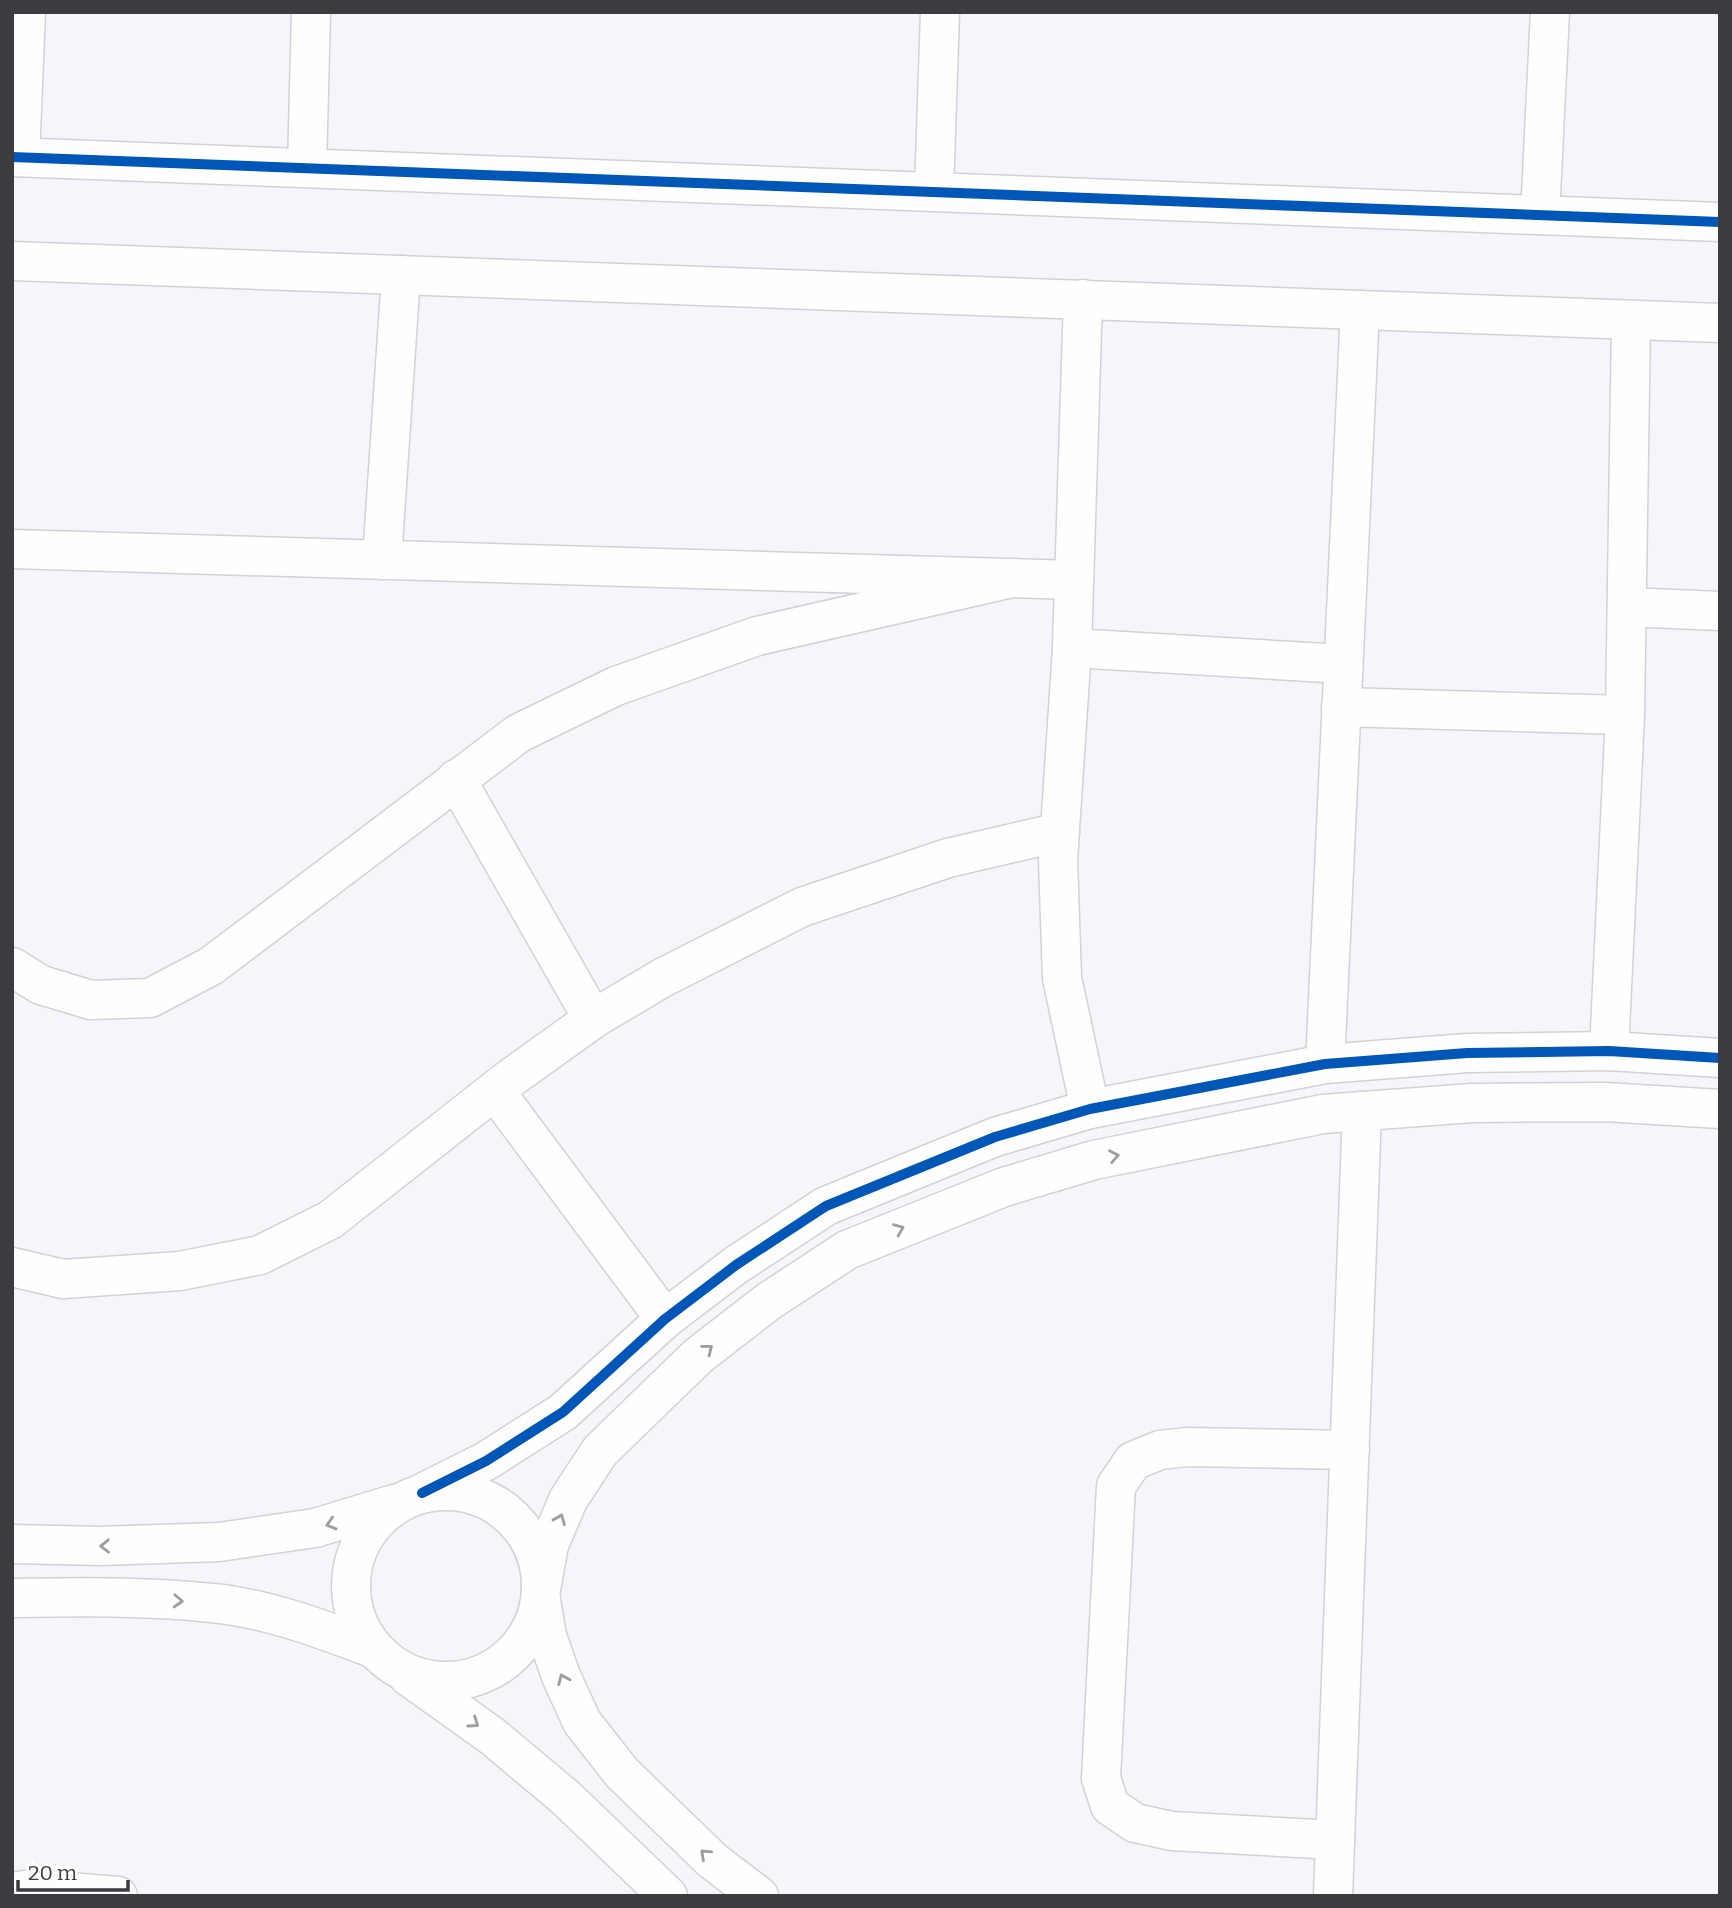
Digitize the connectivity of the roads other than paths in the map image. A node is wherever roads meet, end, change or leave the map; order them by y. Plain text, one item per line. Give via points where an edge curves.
1 (26, 12) edge
2 (311, 12) edge
3 (940, 12) edge
4 (1550, 12) edge
5 (16, 157) edge
6 (307, 168) junction
7 (934, 192) junction
8 (1540, 215) junction
9 (1720, 222) edge
10 (12, 261) edge
11 (401, 275) junction
12 (1083, 299) junction
13 (1360, 310) junction
14 (1631, 320) junction
15 (1720, 323) edge
16 (12, 550) edge
17 (382, 560) junction
18 (1012, 578) junction
19 (1074, 580) junction
20 (1627, 607) junction
21 (1720, 611) edge
22 (1072, 648) junction
23 (1343, 664) junction
24 (1341, 707) junction
25 (1625, 715) junction
26 (456, 779) junction
27 (1060, 832) junction
28 (12, 967) edge
29 (593, 1019) junction
30 (1609, 1051) junction
31 (1720, 1058) edge
32 (1325, 1064) junction
33 (495, 1091) junction
34 (1090, 1109) junction
35 (1720, 1109) edge
36 (1363, 1111) junction
37 (12, 1267) edge
38 (665, 1319) junction
39 (1350, 1450) junction
40 (409, 1499) junction
41 (12, 1544) edge
42 (541, 1592) junction
43 (12, 1598) edge
44 (385, 1659) junction
45 (1335, 1840) junction
46 (12, 1892) edge
47 (118, 1896) edge
48 (668, 1896) edge
49 (759, 1896) edge
50 (1334, 1896) edge

1 - 5 street
2 - 6 street
3 - 7 street
4 - 8 street
5 - 6 street
6 - 7 street
7 - 8 street
8 - 9 street
10 - 11 street
11 - 12 street
11 - 17 street
12 - 13 street
12 - 19 street
13 - 14 street
13 - 23 street
14 - 15 street
14 - 20 street
16 - 17 street
17 - 18 street
18 - 19 street
18 - 26 street via 757,636 616,686 519,733
19 - 22 street
20 - 21 street
20 - 25 street
22 - 23 street
22 - 27 street
23 - 24 street
24 - 25 street
24 - 32 street
25 - 30 street
26 - 28 street via 211,966 150,998 91,1000 41,985
26 - 29 street
27 - 29 street via 948,858 802,907 662,978
27 - 34 street via 1062,978
29 - 33 street
30 - 31 street
30 - 32 street via 1467,1053
32 - 34 street
33 - 37 street via 330,1220 260,1255 180,1271 63,1279
33 - 38 street
34 - 38 street via 995,1137 827,1206 736,1265
35 - 36 street via 1592,1102 1472,1103
36 - 39 street
42 -> 36 street via 549,1545 568,1500 600,1451 698,1356 769,1301 847,1250 1004,1187 1094,1160 1323,1114
38 - 40 street via 563,1412 486,1461
39 - 45 street
39 - 45 street via 1187,1447 1160,1450 1133,1461 1116,1486 1101,1778 1110,1806 1135,1823 1172,1831
40 -> 41 street via 316,1528 219,1542
40 - 42 street via 450,1490 503,1509 522,1528 536,1553
40 - 44 street via 371,1525 355,1554 349,1587 356,1619
42 - 44 street via 531,1629 513,1654 487,1672 458,1681 427,1679
49 -> 42 street via 713,1861 622,1773 582,1722 547,1636
43 -> 44 street via 115,1597 214,1603 304,1622
44 -> 48 street via 492,1736 566,1798
45 - 50 street
46 - 47 street via 31,1889

